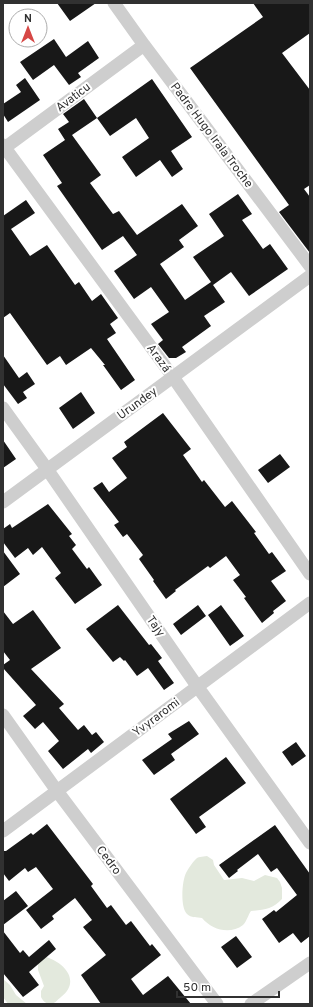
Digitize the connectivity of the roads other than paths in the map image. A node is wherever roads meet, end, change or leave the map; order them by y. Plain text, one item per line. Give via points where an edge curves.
1 (114, 3) edge
2 (144, 45) junction
3 (4, 147) edge
4 (310, 266) edge
5 (310, 276) edge
6 (173, 377) junction
7 (3, 408) edge
8 (47, 469) junction
9 (3, 502) edge
10 (310, 574) edge
11 (310, 603) edge
12 (197, 686) junction
13 (3, 715) edge
14 (57, 791) junction
15 (3, 831) edge
16 (310, 843) edge
17 (310, 963) edge
18 (217, 1004) edge
19 (251, 1004) edge

1 - 2 street, Padre Hugo Irala Troche
2 - 3 street, Avaticu
2 - 4 street, Padre Hugo Irala Troche
3 - 6 street, Arazá
5 - 6 street, Urundey
6 - 8 street, Urundey
6 - 10 street, Arazá
7 - 8 street, Tajy
8 - 9 street, Urundey
8 - 12 street, Tajy
11 - 12 street, Yvyraromi
12 - 14 street, Yvyraromi
12 - 16 street, Tajy
13 - 14 street, Cedro
14 - 15 street, Yvyraromi
14 - 18 street, Cedro
17 - 19 street

